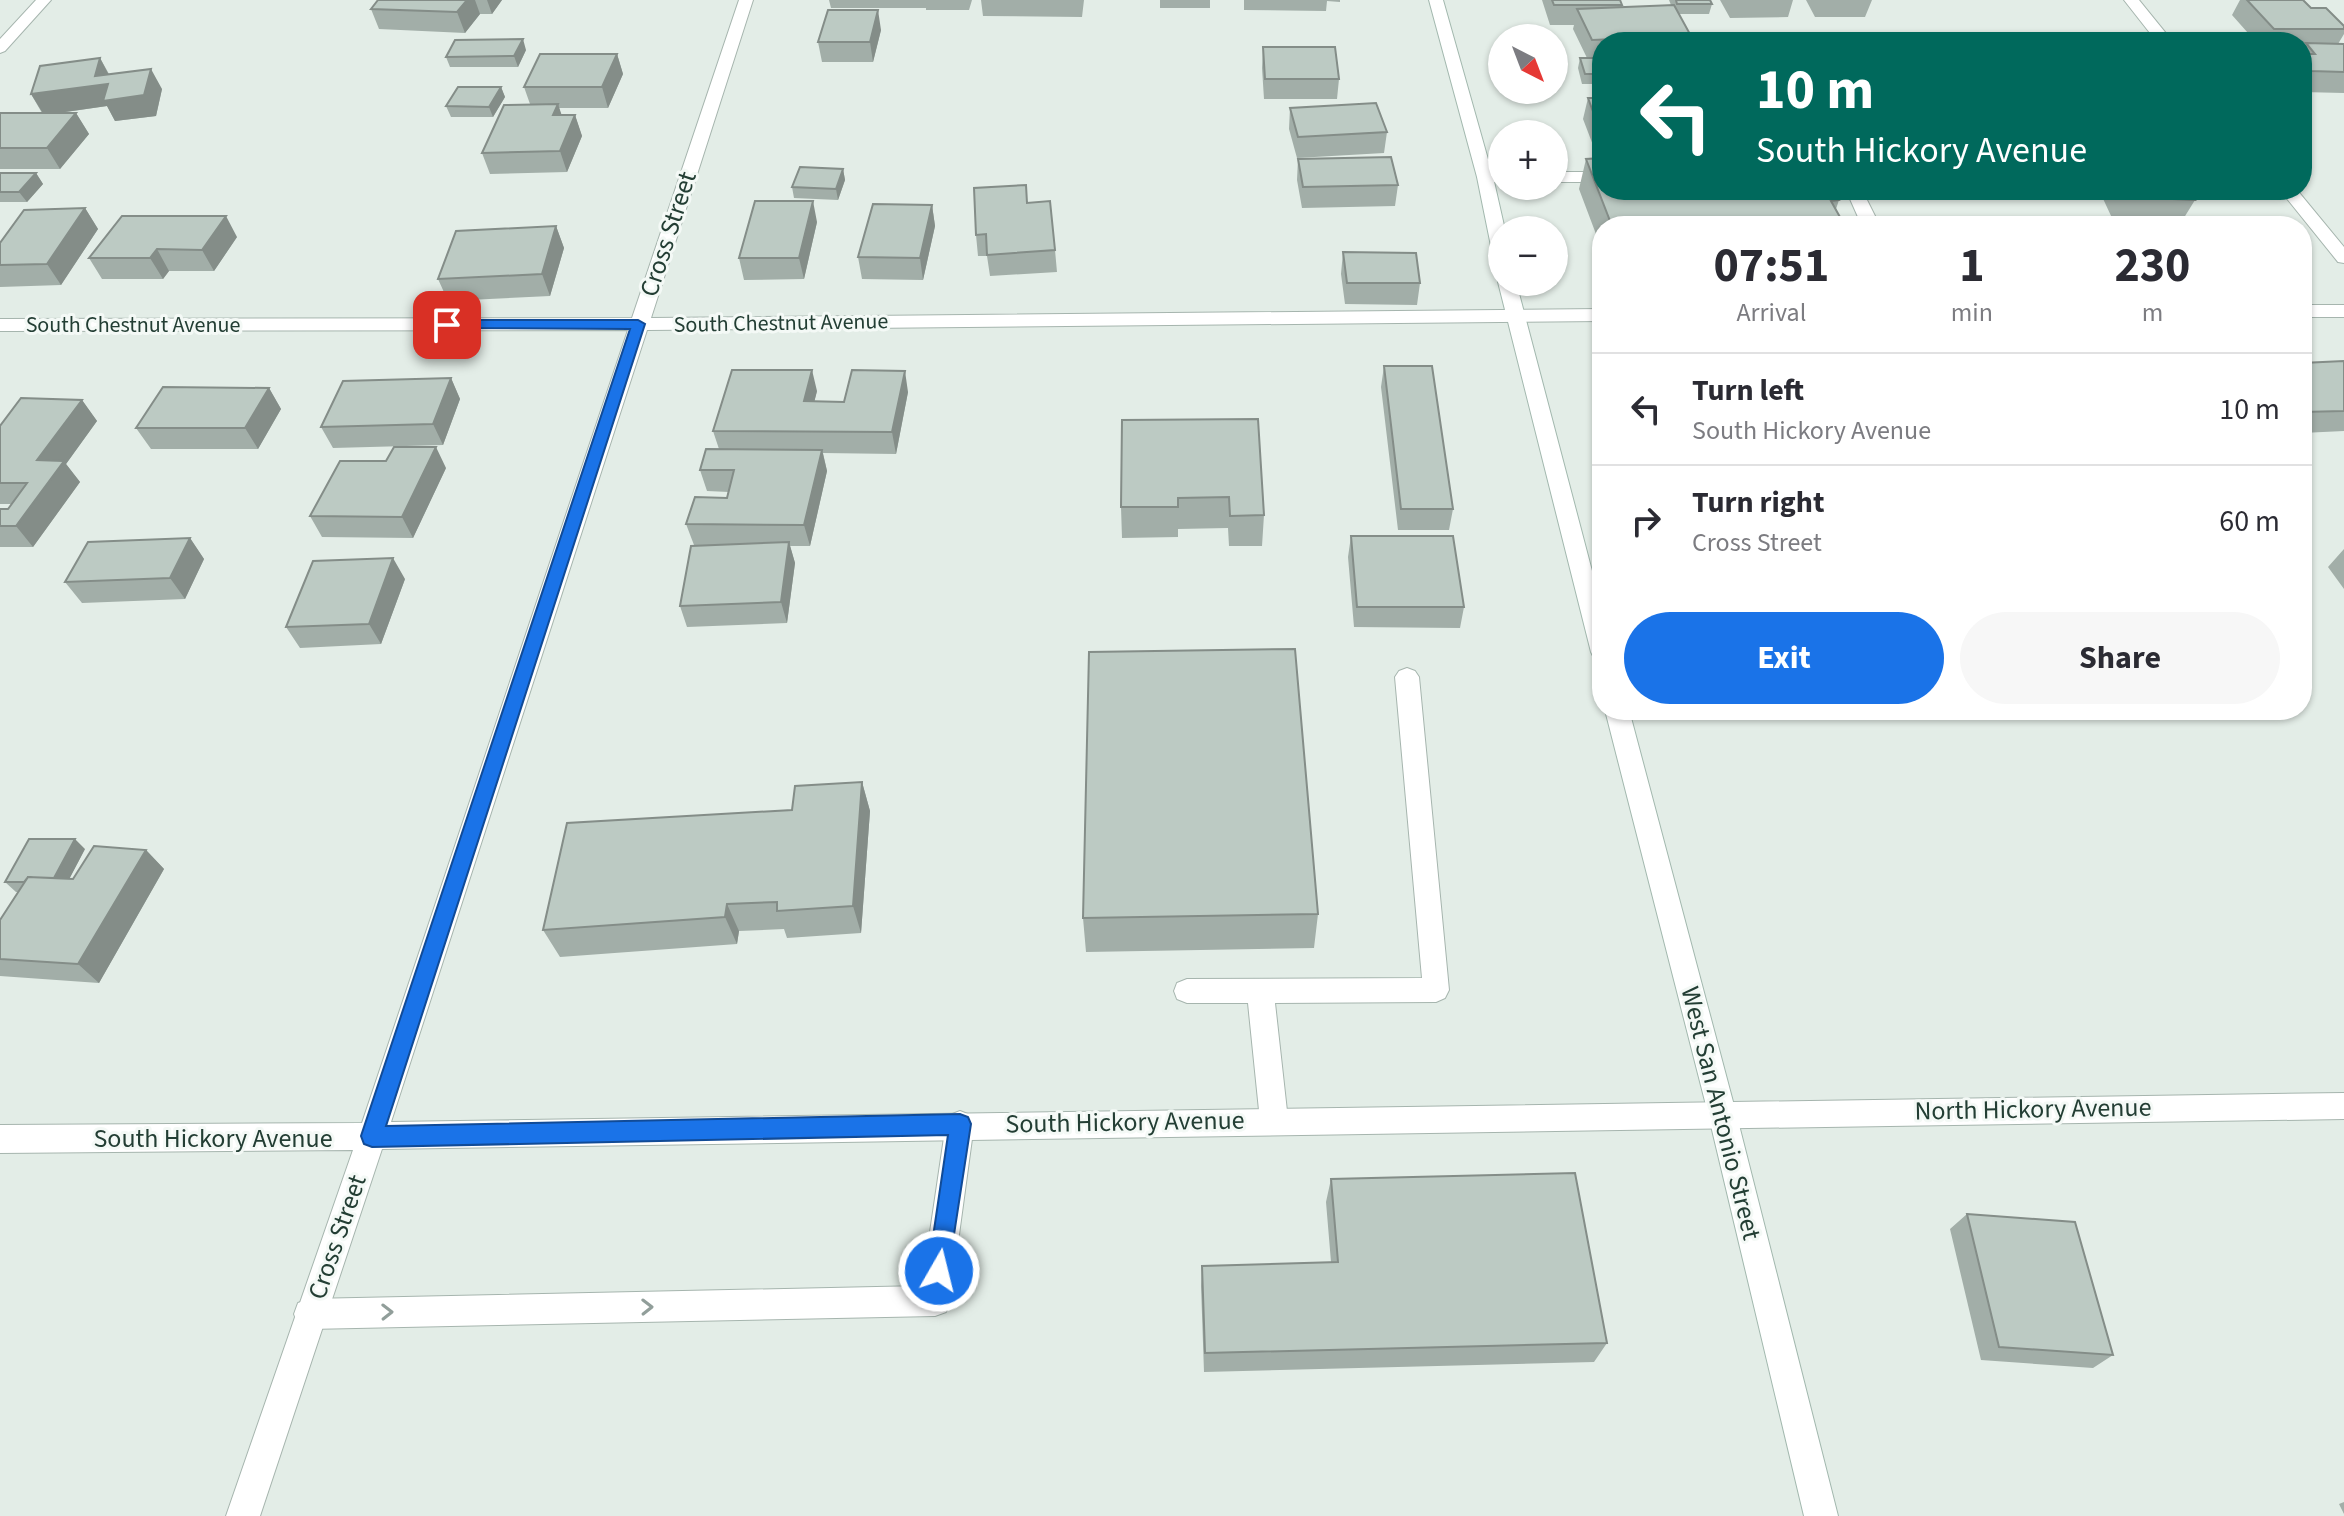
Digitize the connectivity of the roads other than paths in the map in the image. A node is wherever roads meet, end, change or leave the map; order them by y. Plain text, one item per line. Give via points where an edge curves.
1 (44, 0) edge
2 (746, 0) edge
3 (1436, 0) edge
4 (2131, 0) edge
5 (2157, 32) edge
6 (0, 48) edge
7 (1488, 159) edge
8 (1568, 177) edge
9 (1592, 177) edge
10 (2296, 200) edge
11 (2309, 216) edge
12 (2312, 219) edge
13 (2344, 258) edge
14 (1510, 296) edge
15 (2312, 311) edge
16 (2344, 311) edge
17 (1514, 315) junction
18 (1592, 315) edge
19 (638, 324) junction
20 (0, 325) edge
21 (1592, 614) edge
22 (1407, 677) dead end
23 (1620, 720) edge
24 (1260, 990) junction
25 (1187, 991) dead end
26 (2344, 1106) edge
27 (1722, 1113) junction
28 (1274, 1120) junction
29 (960, 1124) junction
30 (372, 1136) junction
31 (0, 1139) edge
32 (309, 1314) junction
33 (243, 1516) edge
34 (1821, 1516) edge

1 - 6 street
2 - 19 street, Cross Street
3 - 7 street
4 - 5 street
8 - 9 street
10 - 11 street
12 - 13 street
14 - 17 street
15 - 16 street
17 - 18 street, South Chestnut Avenue
17 - 19 street, South Chestnut Avenue
17 - 21 street
19 - 20 street, South Chestnut Avenue
19 - 30 street, Cross Street
22 - 24 street via 1436,990
23 - 27 street, West San Antonio Street
24 - 25 street
24 - 28 street
26 - 27 street, North Hickory Avenue
27 - 28 street, South Hickory Avenue
27 - 34 street, West San Antonio Street
28 - 29 street, South Hickory Avenue
29 - 30 street, South Hickory Avenue
32 -> 29 street via 935,1301
30 - 31 street, South Hickory Avenue
30 - 32 street, Cross Street
32 - 33 street, Cross Street

